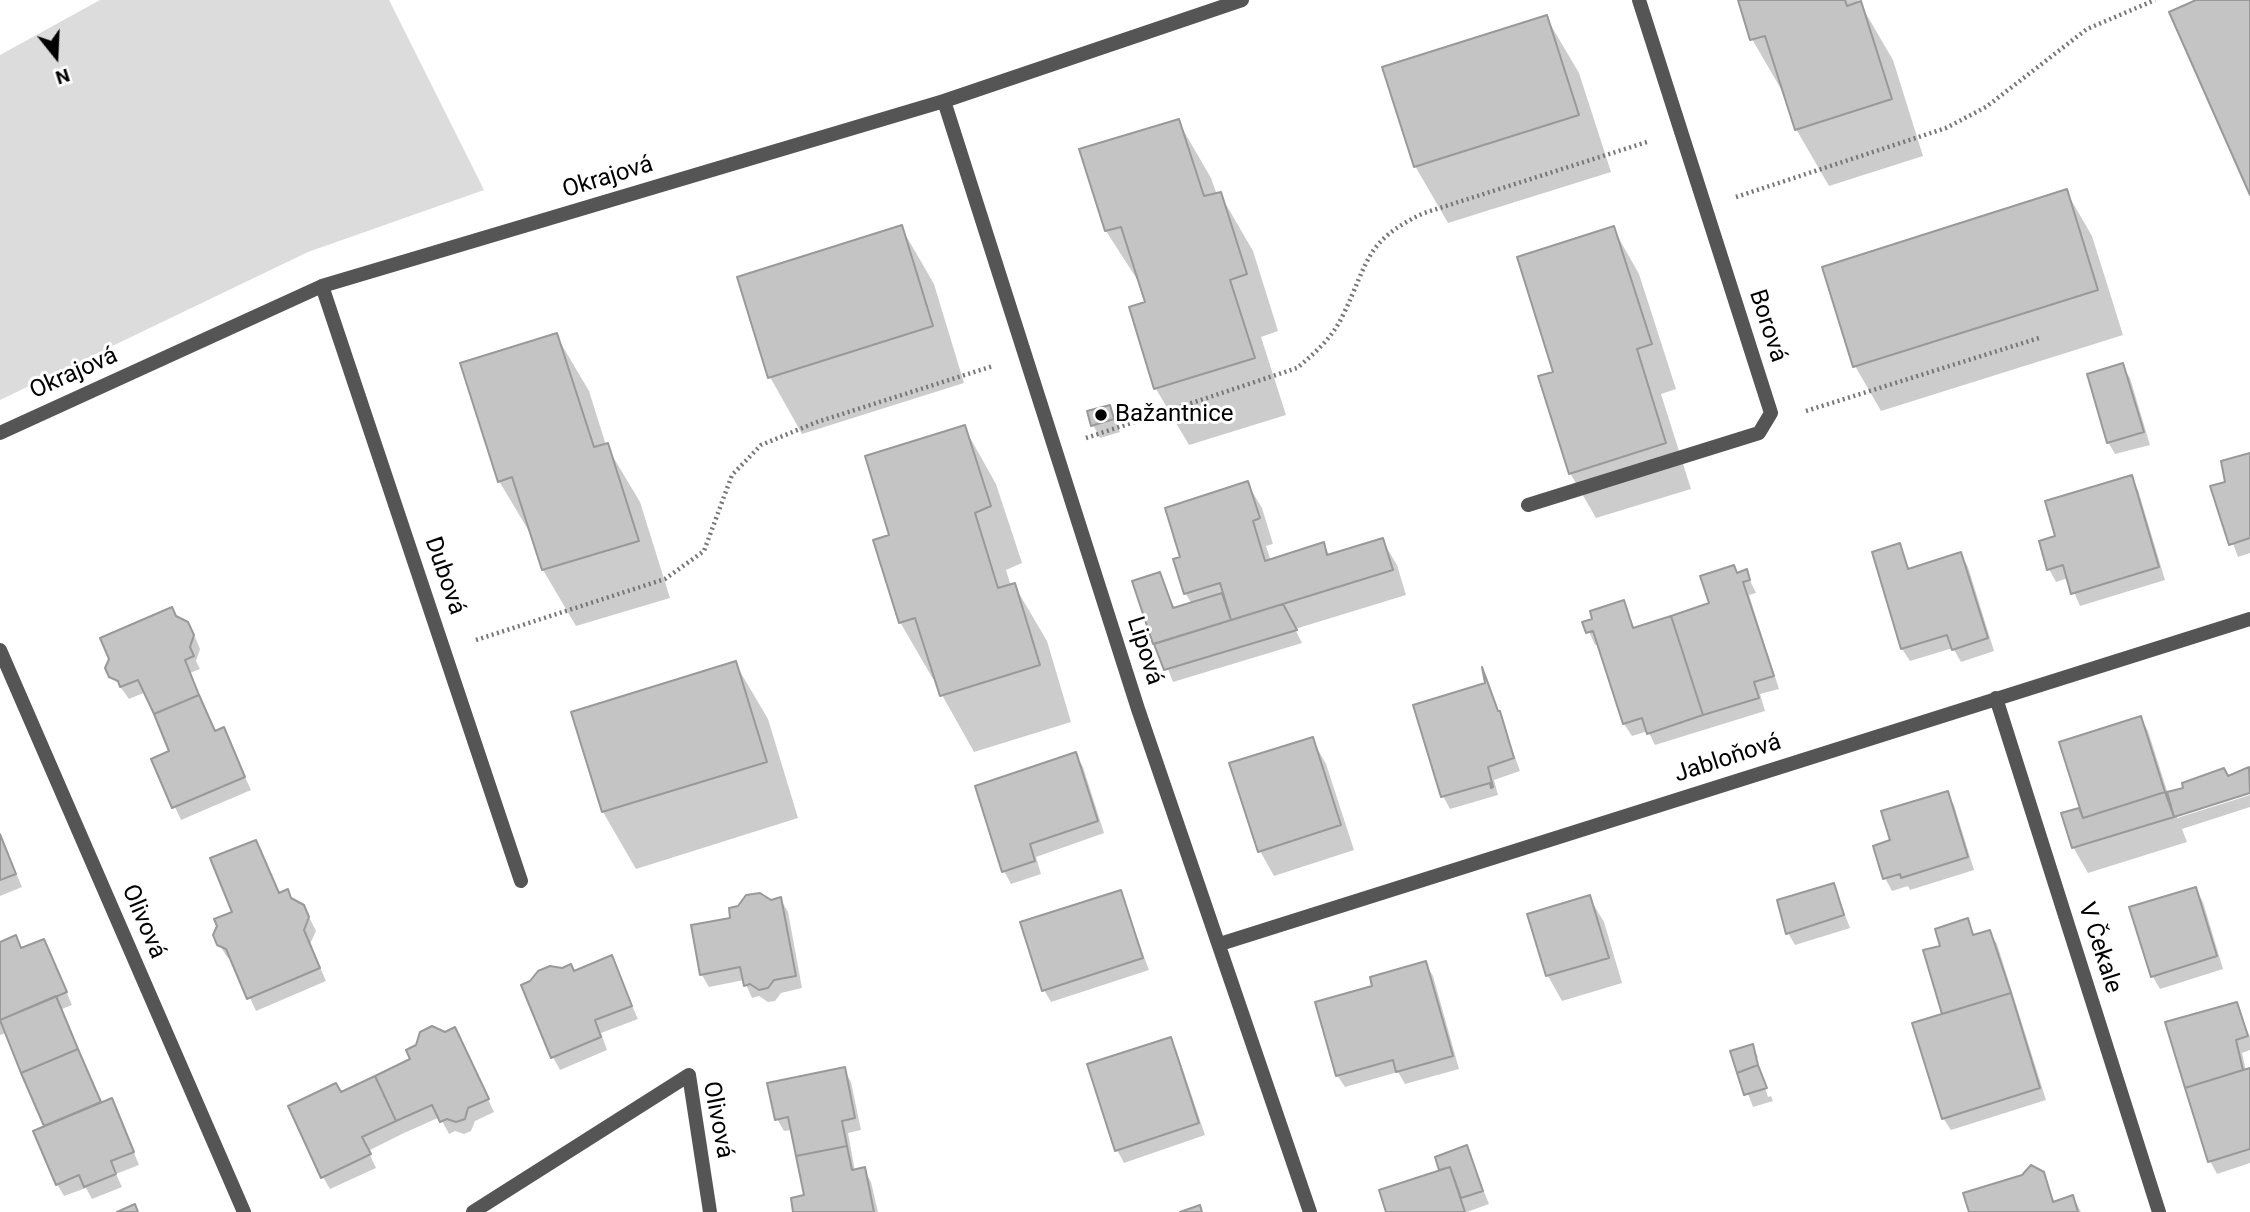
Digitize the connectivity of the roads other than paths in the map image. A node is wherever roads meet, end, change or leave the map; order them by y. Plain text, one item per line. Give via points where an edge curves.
1 (1242, 0) edge
2 (1639, 0) edge
3 (944, 102) junction
4 (322, 286) junction
5 (0, 433) edge
6 (1528, 505) dead end
7 (2250, 619) edge
8 (0, 650) edge
9 (1996, 698) junction
10 (521, 881) dead end
11 (1220, 944) junction
12 (244, 1212) edge
13 (473, 1212) edge
14 (710, 1212) edge
15 (1310, 1212) edge
16 (2159, 1212) edge

1 - 3 street, Okrajová
2 - 6 street, Borová via 1771,413 1759,433
3 - 4 street, Okrajová
3 - 11 street, Lipová via 1138,709
4 - 5 street, Okrajová
4 - 10 street, Dubová
7 - 9 street, Jabloňová
8 - 12 street, Olivová
9 - 11 street, Jabloňová
9 - 16 street, V Čekale
11 - 15 street, Lipová
13 - 14 street, Olivová via 689,1075

